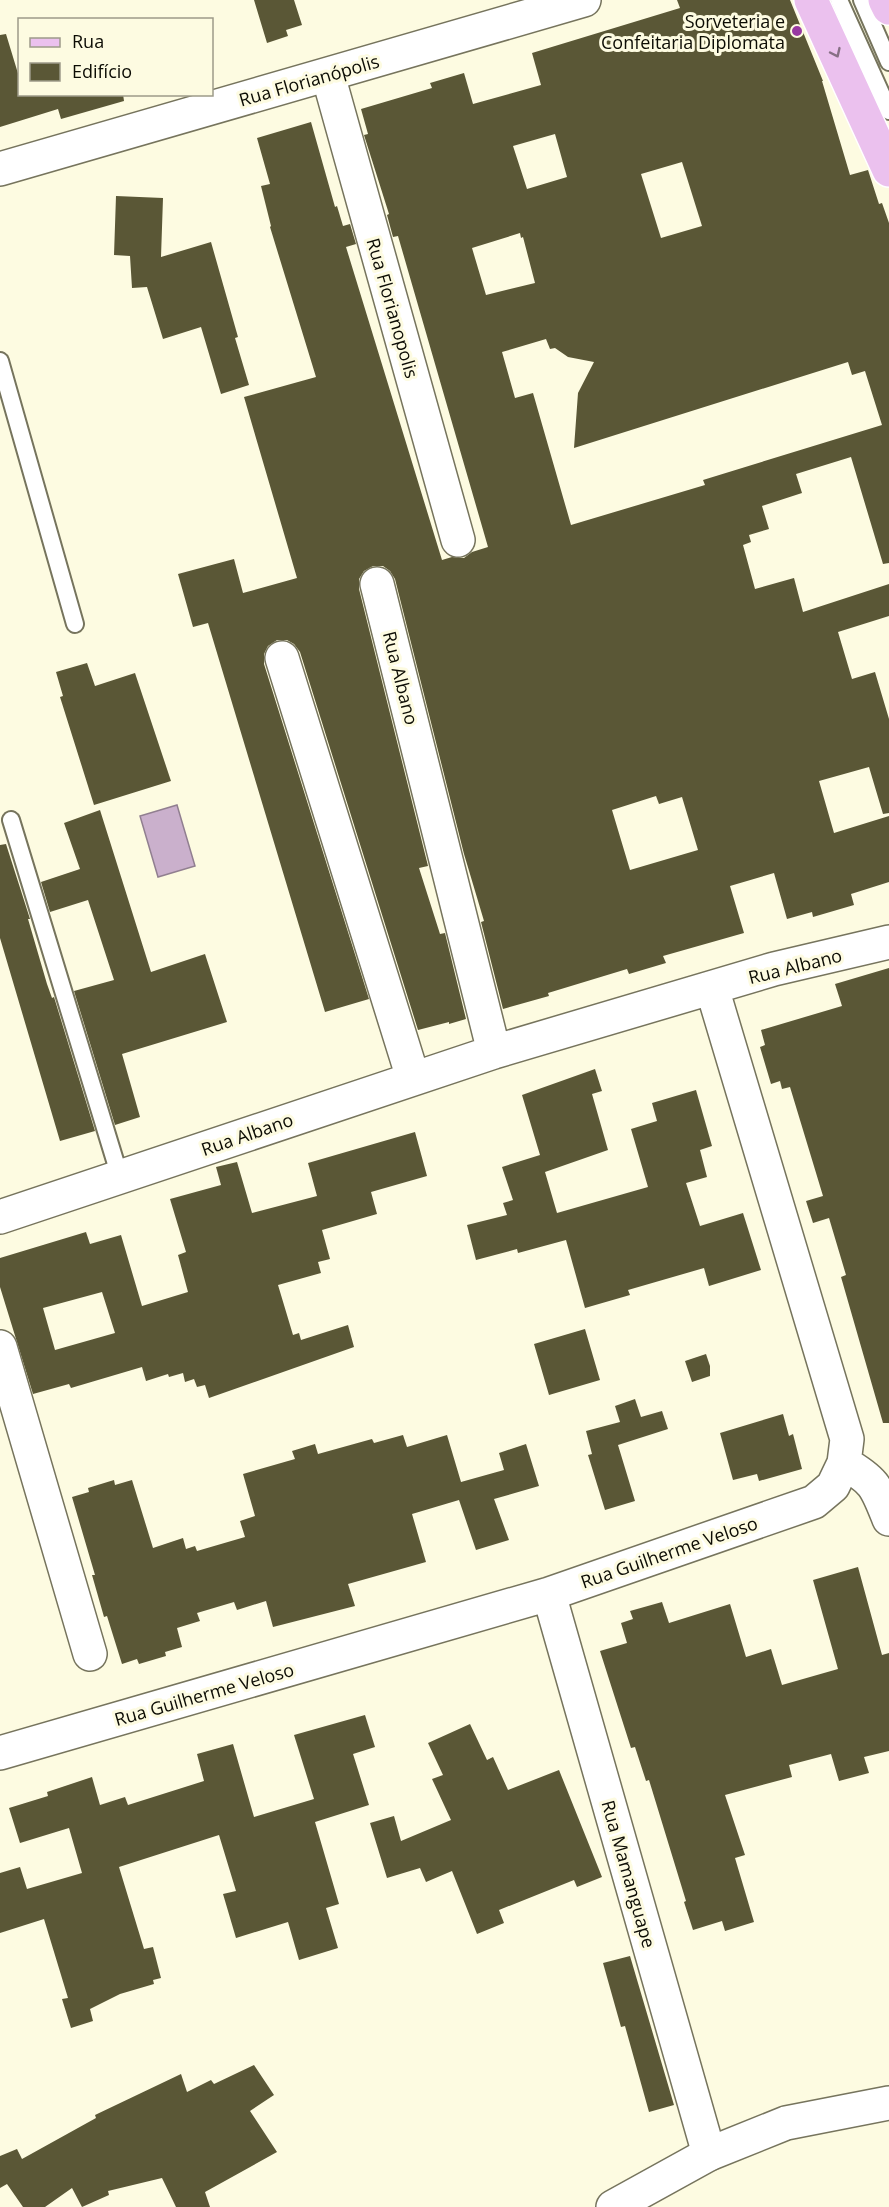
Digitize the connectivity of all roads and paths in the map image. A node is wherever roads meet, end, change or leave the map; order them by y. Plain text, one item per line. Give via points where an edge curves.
1 (584, 0) edge
2 (811, 0) edge
3 (839, 0) edge
4 (862, 0) edge
5 (885, 0) edge
6 (889, 8) edge
7 (889, 62) edge
8 (328, 75) junction
9 (889, 111) edge
10 (0, 169) edge
11 (889, 170) edge
12 (0, 361) edge
13 (458, 540) dead end
14 (377, 584) dead end
15 (75, 624) dead end
16 (282, 658) dead end
17 (11, 820) dead end
18 (889, 942) edge
19 (712, 988) junction
20 (494, 1052) junction
21 (413, 1078) junction
22 (120, 1177) junction
23 (0, 1217) edge
24 (0, 1347) edge
25 (844, 1463) junction
26 (889, 1519) edge
27 (549, 1594) junction
28 (90, 1654) dead end
29 (0, 1753) edge
30 (889, 2103) edge
31 (710, 2154) junction
32 (613, 2207) edge

1 - 8 street, Rua Florianópolis
2 -> 11 main road
3 - 9 lane
4 - 7 lane
5 - 6 main road
8 - 10 street, Rua Florianópolis
8 - 13 street, Rua Florianopolis
12 - 15 lane
14 - 20 street, Rua Albano
16 - 21 street
17 - 22 lane
18 - 19 street, Rua Albano
19 - 20 street, Rua Albano
19 - 25 street, Rua Guilherme Veloso via 847,1439
20 - 21 street, Rua Albano
21 - 22 street, Rua Albano
22 - 23 street, Rua Albano
24 - 28 street
25 - 26 street via 876,1487
25 - 27 street, Rua Guilherme Veloso via 833,1486 814,1502
27 - 29 street, Rua Guilherme Veloso
27 - 31 street, Rua Mamanguape
30 - 31 street via 786,2123
31 - 32 street

